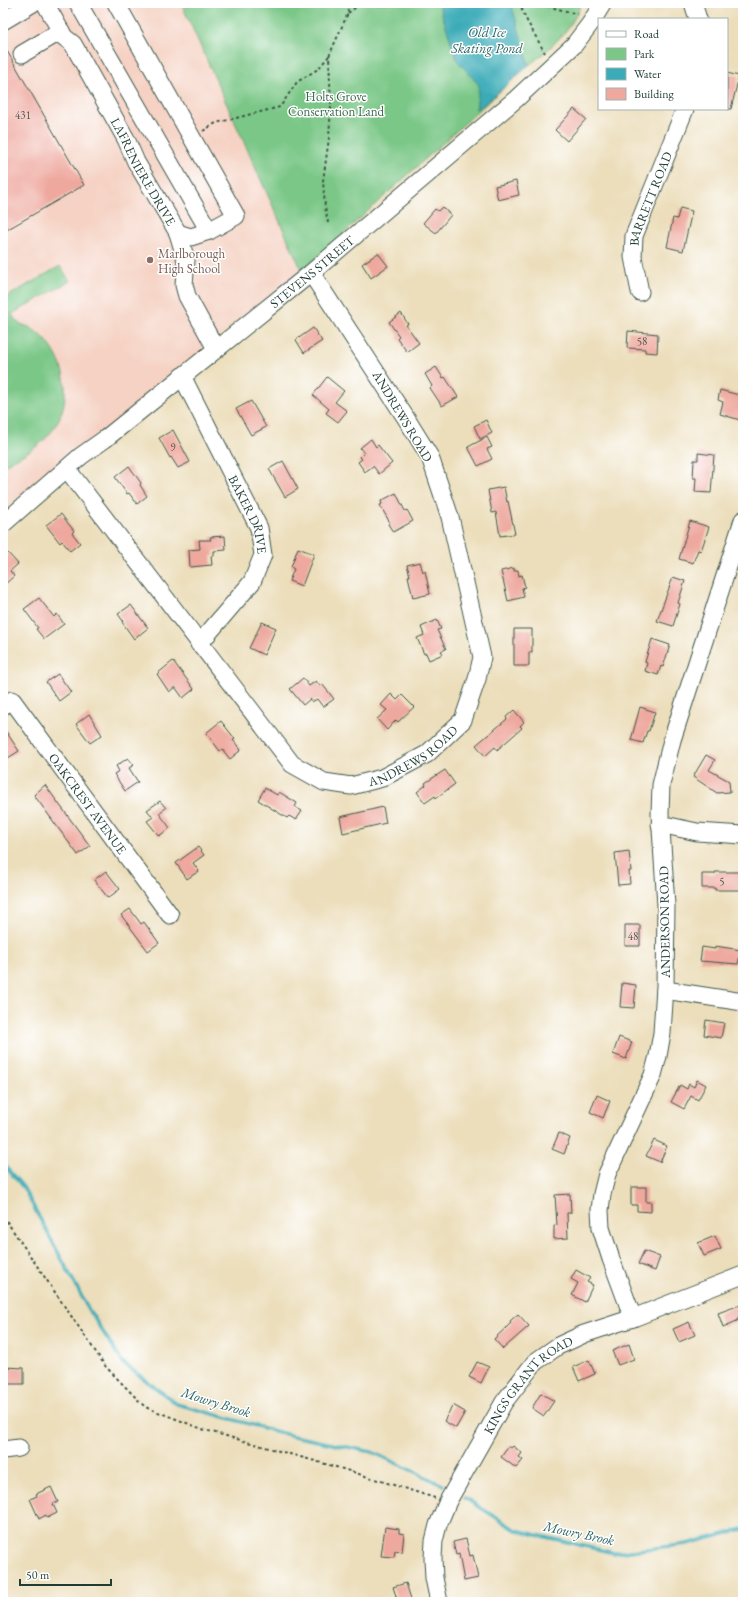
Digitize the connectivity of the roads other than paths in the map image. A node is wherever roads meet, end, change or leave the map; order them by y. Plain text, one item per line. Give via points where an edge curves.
1 (33, 3) edge
2 (45, 3) edge
3 (78, 3) edge
4 (116, 3) edge
5 (604, 3) edge
6 (693, 3) edge
7 (698, 18) edge
8 (3, 20) edge
9 (61, 31) junction
10 (22, 54) dead end
11 (685, 110) edge
12 (207, 232) junction
13 (178, 233) junction
14 (186, 260) junction
15 (311, 272) junction
16 (640, 292) dead end
17 (216, 349) junction
18 (182, 376) junction
19 (66, 468) junction
20 (743, 520) edge
21 (3, 524) edge
22 (199, 644) junction
23 (3, 706) edge
24 (660, 824) junction
25 (743, 835) edge
26 (170, 916) dead end
27 (665, 990) junction
28 (743, 1002) edge
29 (743, 1275) edge
30 (633, 1318) junction
31 (439, 1602) edge

1 - 8 street
2 - 9 street, LAFRENIERE DRIVE
3 - 12 street
4 - 12 street via 236,216
5 - 15 street, STEVENS STREET via 574,46 516,99
6 - 7 street
9 - 10 street
9 - 13 street, LAFRENIERE DRIVE via 73,44 126,139 136,162
11 - 16 street, BARRETT ROAD via 634,236 633,257
12 - 13 street via 190,237
12 - 14 street
13 - 14 street, LAFRENIERE DRIVE
14 - 17 street, LAFRENIERE DRIVE via 184,285 187,296
15 - 17 street, STEVENS STREET
15 - 22 street, ANDREWS ROAD via 430,457 450,517 482,657 477,680 463,720 427,754 382,778 351,786 324,782 292,764
17 - 18 street, STEVENS STREET
18 - 19 street, STEVENS STREET
18 - 22 street, BAKER DRIVE via 259,528 263,555 252,582
19 - 21 street, STEVENS STREET
19 - 22 street, ANDREWS ROAD
20 - 24 street, ANDERSON ROAD via 672,740 661,785
23 - 26 street, OAKCREST AVENUE via 12,700
24 - 25 street via 696,832
24 - 27 street, ANDERSON ROAD via 666,905
27 - 28 street
27 - 30 street, ANDERSON ROAD via 662,1033 653,1075 607,1174 601,1205 601,1228
29 - 30 street, KINGS GRANT ROAD
30 - 31 street, KINGS GRANT ROAD via 584,1334 558,1346 535,1362 504,1402 448,1501 438,1525 433,1558

